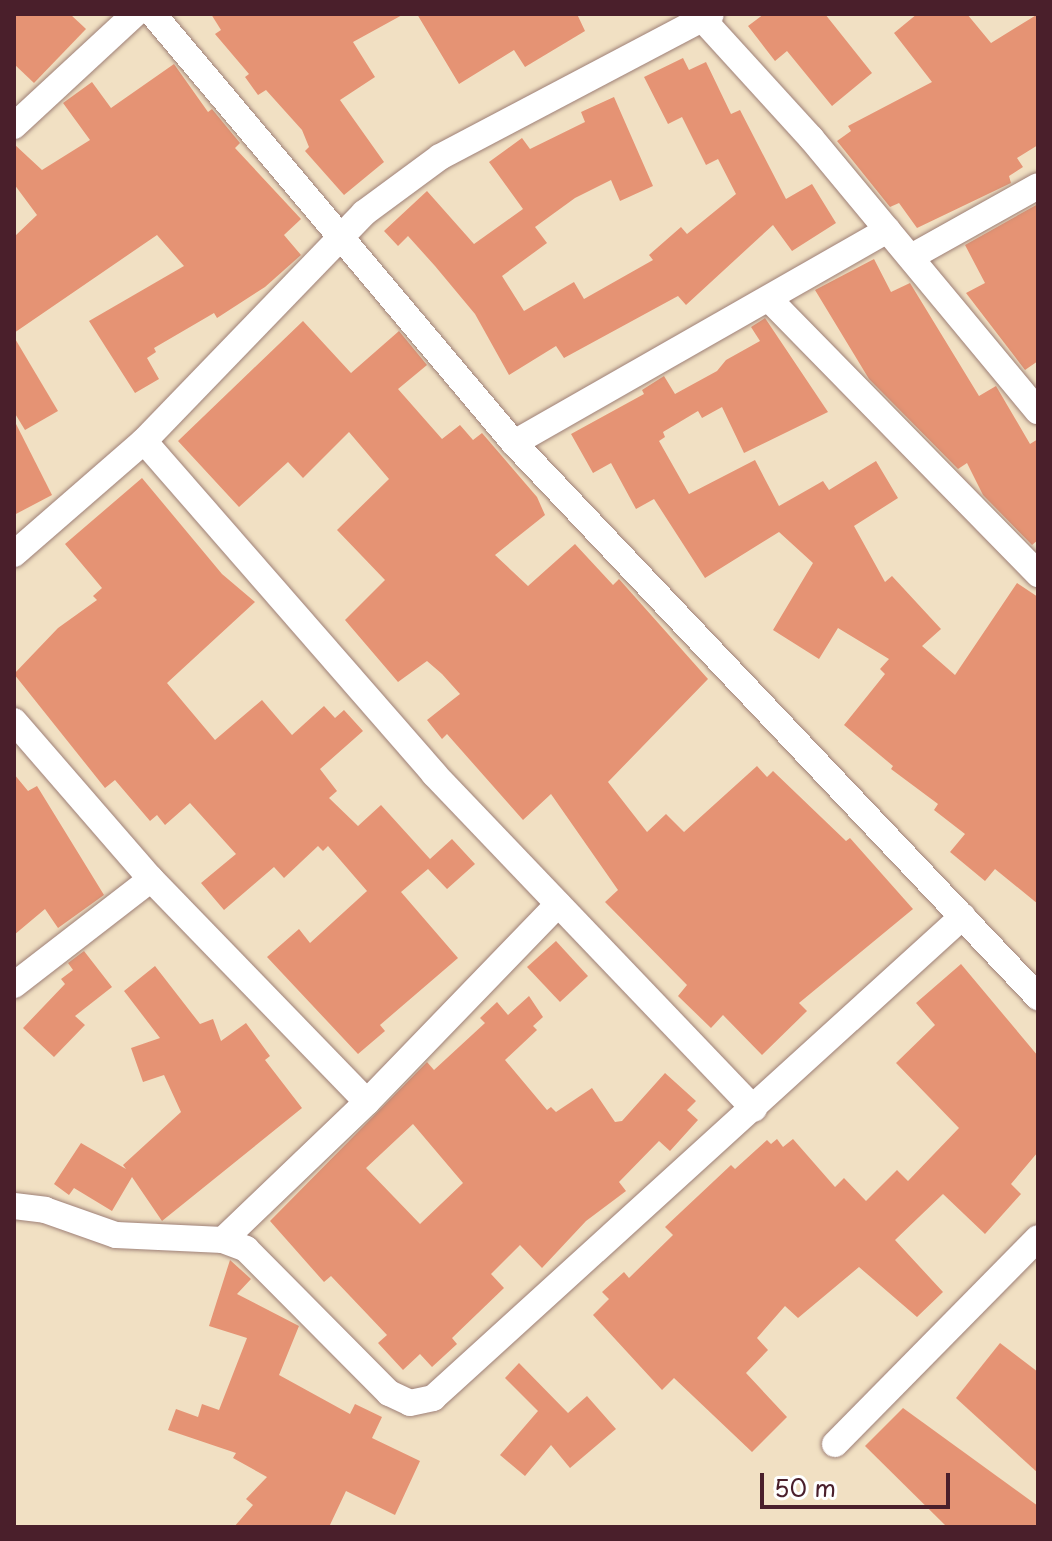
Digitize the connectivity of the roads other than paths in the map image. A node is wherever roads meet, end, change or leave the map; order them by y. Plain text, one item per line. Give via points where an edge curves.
1 (135, 14) edge
2 (153, 14) edge
3 (704, 16) edge
4 (14, 126) edge
5 (1038, 186) edge
6 (888, 230) junction
7 (340, 239) junction
8 (911, 257) junction
9 (769, 299) junction
10 (1033, 395) edge
11 (144, 441) junction
12 (514, 443) junction
13 (14, 554) edge
14 (1038, 574) edge
15 (14, 721) edge
16 (151, 879) junction
17 (558, 904) junction
18 (963, 916) junction
19 (14, 985) edge
20 (1038, 997) edge
21 (367, 1102) junction
22 (754, 1109) junction
23 (14, 1206) edge
24 (1038, 1238) edge
25 (223, 1240) junction
26 (835, 1444) dead end

1 - 4 street
2 - 7 street
3 - 6 street
3 - 7 street via 440,157 364,213
5 - 8 street
6 - 8 street
6 - 9 street
7 - 11 street
7 - 12 street
8 - 10 street
9 - 12 street
9 - 14 street
11 - 13 street
11 - 17 street via 434,774
12 - 18 street
15 - 16 street
16 - 19 street
16 - 21 street
17 - 21 street
17 - 22 street
18 - 20 street
18 - 22 street
21 - 25 street
22 - 25 street via 433,1398 410,1403 389,1393 246,1249
23 - 25 street via 45,1210 116,1235
24 - 26 street

